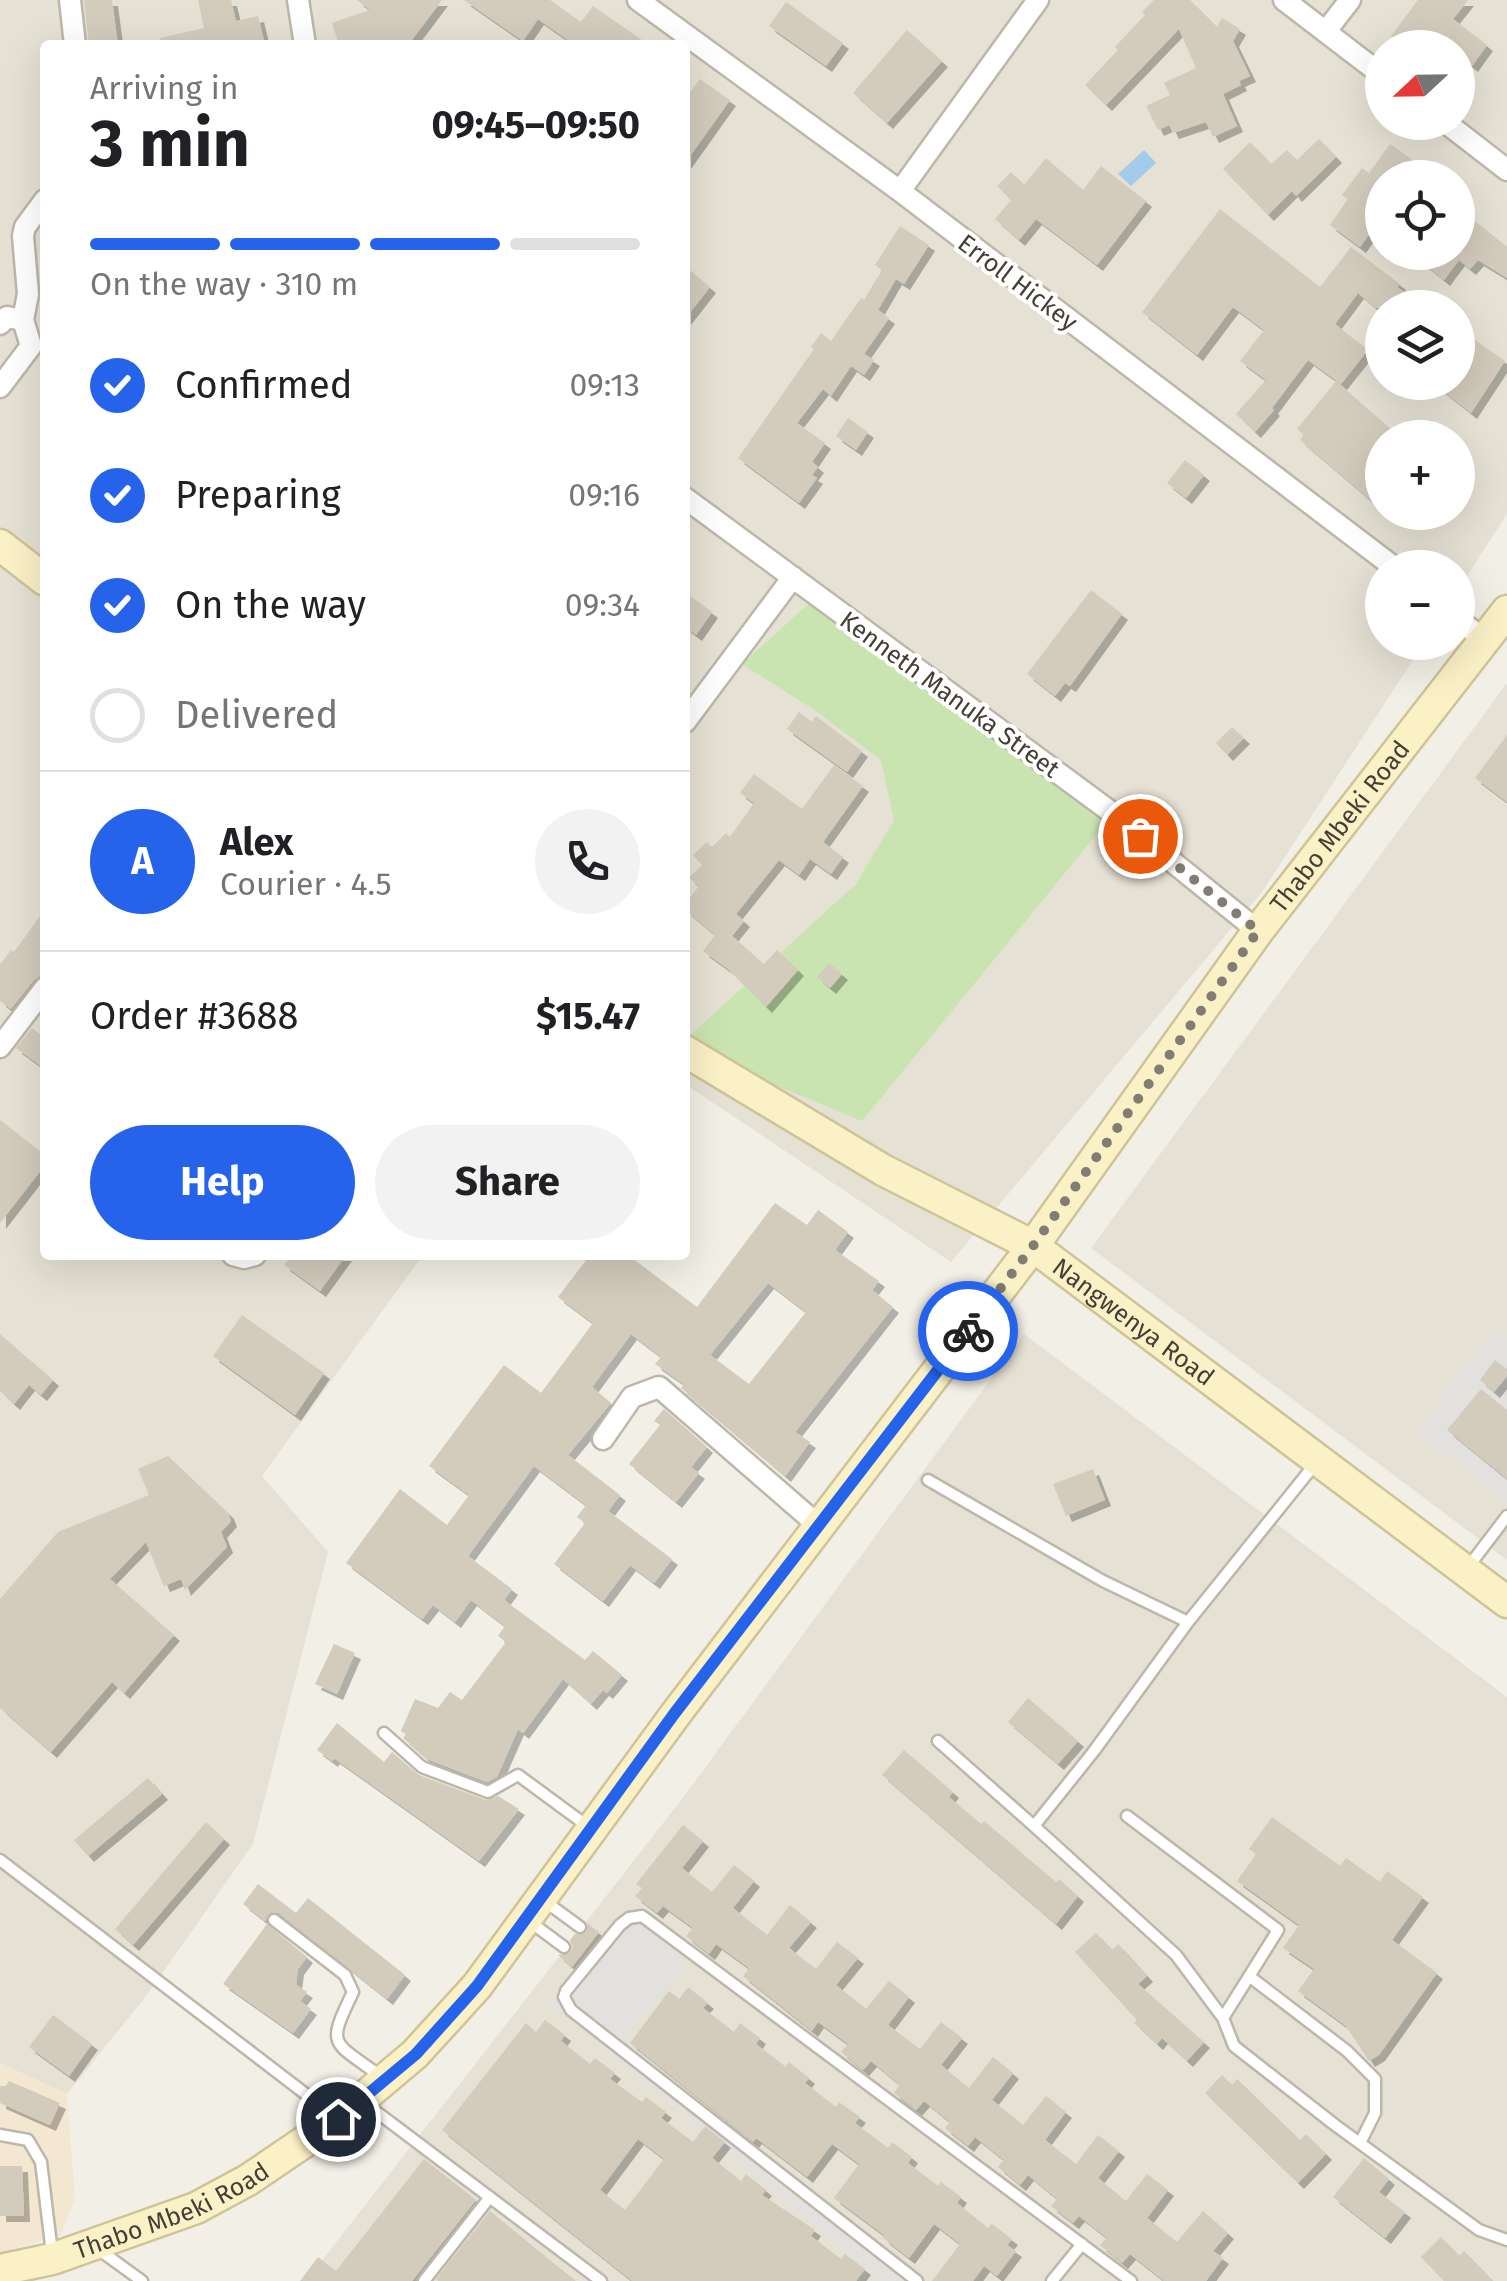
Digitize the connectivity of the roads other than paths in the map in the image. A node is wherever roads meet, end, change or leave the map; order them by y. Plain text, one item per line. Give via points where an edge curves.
1 (70, 0) edge
2 (298, 0) edge
3 (638, 0) edge
4 (1038, 0) edge
5 (1284, 0) edge
6 (1350, 0) edge
7 (1326, 32) junction
8 (74, 40) edge
9 (304, 40) edge
10 (1365, 62) edge
11 (1468, 140) edge
12 (1507, 170) edge
13 (900, 191) junction
14 (40, 207) edge
15 (8, 318) edge
16 (0, 386) edge
17 (690, 502) edge
18 (0, 545) edge
19 (1371, 550) edge
20 (40, 576) edge
21 (793, 577) junction
22 (1499, 628) edge
23 (690, 715) edge
24 (1258, 931) junction
25 (40, 995) edge
26 (0, 1047) edge
27 (690, 1054) edge
28 (1033, 1246) junction
29 (603, 1439) dead end
30 (1318, 1460) junction
31 (928, 1480) dead end
32 (1507, 1516) edge
33 (819, 1526) junction
34 (1465, 1571) junction
35 (1507, 1602) edge
36 (1188, 1622) junction
37 (384, 1733) dead end
38 (938, 1741) dead end
39 (1127, 1816) dead end
40 (1034, 1826) junction
41 (591, 1829) junction
42 (0, 1860) edge
43 (533, 1908) junction
44 (274, 1920) dead end
45 (580, 1927) dead end
46 (564, 1947) dead end
47 (1250, 1976) junction
48 (1224, 2018) junction
49 (384, 2080) junction
50 (349, 2109) junction
51 (0, 2135) edge
52 (1360, 2144) junction
53 (490, 2197) junction
54 (1507, 2240) edge
55 (1082, 2244) junction
56 (93, 2246) junction
57 (52, 2259) junction
58 (0, 2270) edge
59 (142, 2281) edge
60 (424, 2281) edge
61 (601, 2281) edge
62 (917, 2281) edge
63 (1052, 2281) edge
64 (1132, 2281) edge

1 - 8 street
2 - 9 street
3 - 13 street, Erroll Hickey
4 - 13 street
5 - 7 street
6 - 7 street
7 - 10 street
11 - 12 street
13 - 19 street, Erroll Hickey
14 - 15 street via 22,236 28,294
15 - 16 street via 31,346
17 - 21 street, Kenneth Manuka Street
18 - 20 main road
21 - 23 street
21 - 24 street, Kenneth Manuka Street via 1111,812
22 - 24 main road, Thabo Mbeki Road
24 - 28 main road, Thabo Mbeki Road
25 - 26 street
27 - 28 main road, Nangwenya Road via 883,1170
28 - 30 main road, Nangwenya Road
28 - 33 main road, Thabo Mbeki Road
29 - 33 street via 632,1397 659,1387
30 - 34 main road, Nangwenya Road
30 - 36 lane
31 - 36 lane
32 - 34 lane
33 - 41 main road, Thabo Mbeki Road
34 - 35 main road, Nangwenya Road
36 - 40 lane
37 - 41 lane via 422,1767 488,1792 518,1775
38 - 40 lane
39 - 47 lane via 1278,1930
40 - 48 lane via 1176,1955
41 - 43 main road, Thabo Mbeki Road
42 - 50 lane
43 - 45 lane
43 - 46 lane
43 - 49 main road, Thabo Mbeki Road via 477,1986
44 - 49 lane via 344,1975 353,1992 336,2037
47 - 48 lane
47 - 52 lane via 1375,2078 1376,2112
48 - 52 lane via 1234,2046
49 - 50 main road, Thabo Mbeki Road
50 - 53 lane
50 - 56 main road, Thabo Mbeki Road via 196,2208
51 - 57 lane via 28,2140 41,2162
52 - 54 lane via 1479,2230
53 - 60 lane
53 - 61 lane
55 - 62 lane via 642,1916 629,1918 599,1942 566,1990 571,2010
55 - 63 lane
55 - 64 lane
56 - 57 main road, Thabo Mbeki Road
56 - 59 lane
57 - 58 main road, Thabo Mbeki Road

